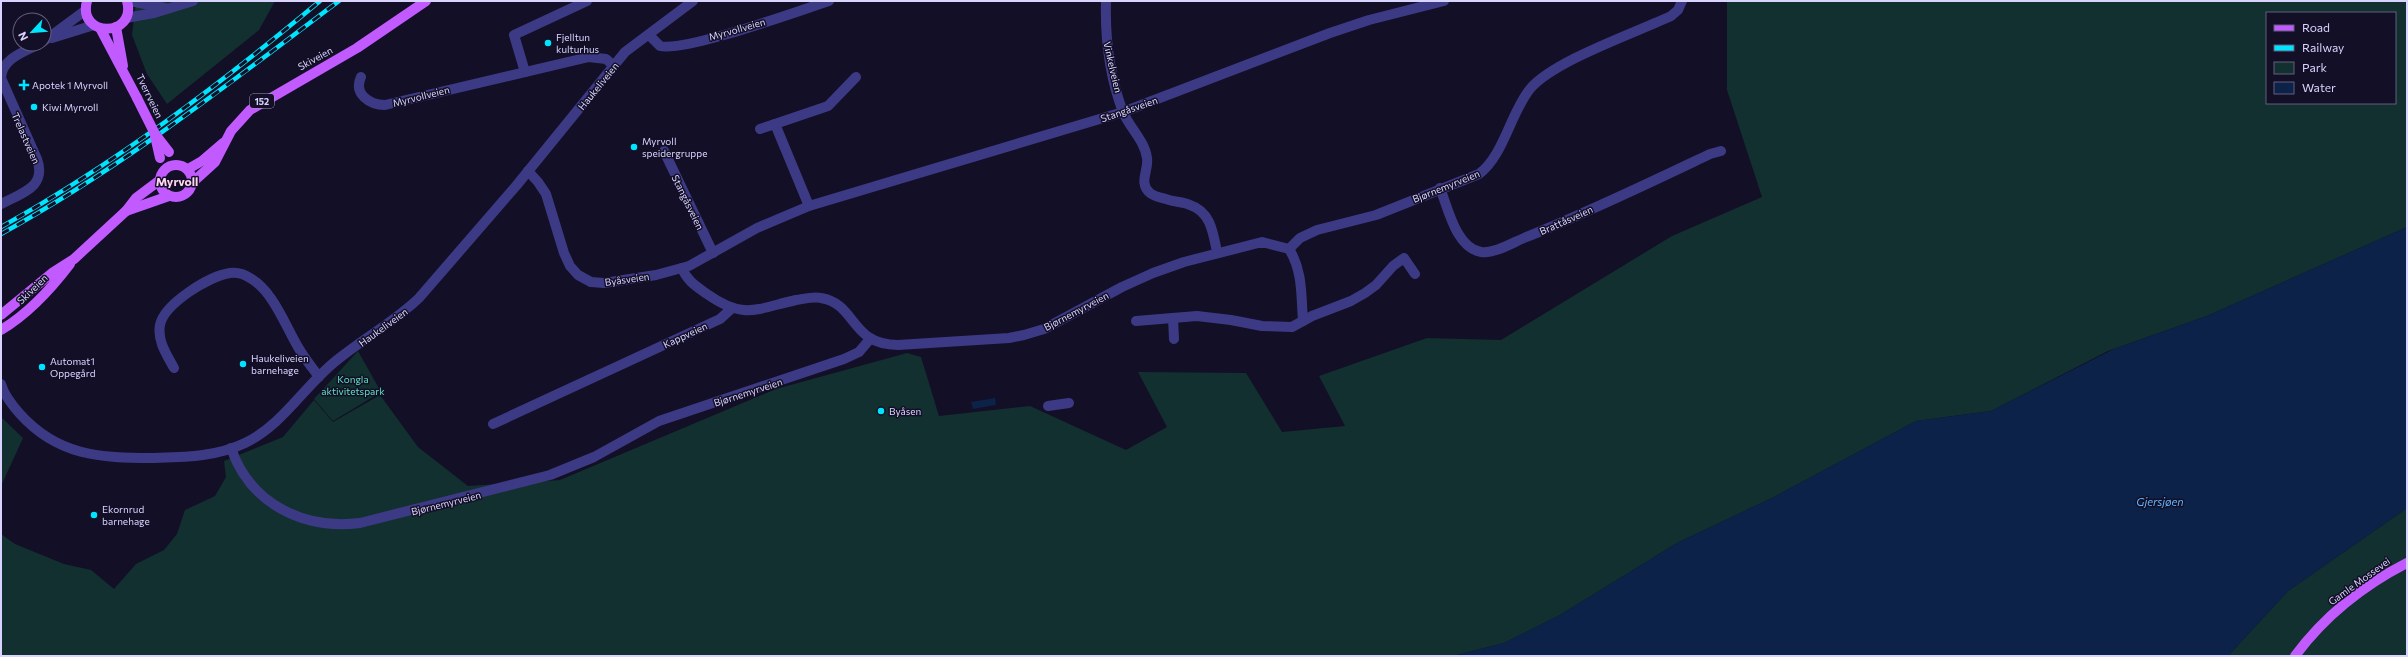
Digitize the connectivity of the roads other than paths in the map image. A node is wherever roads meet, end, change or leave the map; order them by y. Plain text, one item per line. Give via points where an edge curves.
1 (127, 1) edge
2 (130, 1) edge
3 (193, 1) edge
4 (426, 1) edge
5 (587, 1) edge
6 (693, 1) edge
7 (828, 1) edge
8 (1106, 1) edge
9 (1444, 1) edge
10 (1682, 1) edge
11 (87, 6) edge
12 (165, 8) junction
13 (126, 18) junction
14 (97, 27) junction
15 (116, 27) junction
16 (649, 35) junction
17 (52, 36) edge
18 (52, 39) edge
19 (24, 52) edge
20 (614, 66) junction
21 (123, 68) junction
22 (525, 72) junction
23 (856, 76) dead end
24 (361, 77) dead end
25 (1, 78) edge
26 (1123, 112) junction
27 (774, 124) junction
28 (760, 129) dead end
29 (155, 134) junction
30 (224, 142) junction
31 (664, 151) dead end
32 (1721, 151) dead end
33 (183, 167) junction
34 (528, 171) junction
35 (161, 176) junction
36 (193, 182) junction
37 (1440, 188) junction
38 (169, 196) junction
39 (1, 204) edge
40 (809, 206) junction
41 (126, 211) junction
42 (1289, 249) junction
43 (1217, 252) junction
44 (713, 253) junction
45 (74, 259) junction
46 (682, 268) junction
47 (1415, 274) dead end
48 (731, 308) junction
49 (1, 315) edge
50 (1173, 318) junction
51 (1136, 321) dead end
52 (1303, 322) junction
53 (1, 330) edge
54 (1174, 338) dead end
55 (870, 339) junction
56 (174, 368) dead end
57 (319, 377) junction
58 (1, 386) edge
59 (1069, 403) dead end
60 (1048, 406) dead end
61 (493, 424) dead end
62 (231, 448) junction
63 (2407, 563) edge
64 (2295, 656) edge

1 - 13 main road
2 - 12 street
3 - 12 street
4 - 30 main road, Skiveien / 152 via 357,48 250,110 236,124
5 - 22 street via 514,35
6 - 16 street, Haukeliveien
7 - 16 street, Myrvollveien via 739,30 683,44 660,46
8 - 26 street, Vinkelveien via 1107,48
9 - 26 street, Stangåsveien via 1369,20
10 - 37 street, Bjørnemyrveien via 1678,10 1671,16 1545,75 1519,103 1490,164 1479,174
11 - 14 main road, Tverrveien
11 - 17 street
12 - 13 street
13 - 15 main road
14 - 15 main road via 108,30
14 - 18 street
14 - 21 main road, Tverrveien
15 - 21 main road, Tverrveien
16 - 20 street, Haukeliveien via 625,52
19 - 25 street, Trelastveien via 9,60 3,68
20 - 22 street, Myrvollveien via 606,59 589,57
20 - 34 street, Haukeliveien
21 - 29 main road, Tverrveien, bridge
22 - 24 street, Myrvollveien via 385,105 373,103 364,97 359,87
23 - 27 street via 828,106
25 - 39 street, Trelastveien via 40,171 33,186
26 - 40 street, Stangåsveien
26 - 43 street, Vinkelveien via 1147,158 1144,178 1146,188 1156,196 1200,209 1211,227
27 - 28 street
27 - 40 street
29 - 33 main road, Tverrveien, bridge
29 - 35 main road, Tverrveien, bridge
30 - 33 main road, Skiveien / 152 via 202,161
30 - 36 main road, Skiveien / 152 via 219,157
31 - 44 street, Stangåsveien
32 - 37 street, Brattåsveien via 1543,231 1495,250 1481,252 1469,247 1460,236
33 - 35 main road, 152 via 170,166
33 - 36 main road
34 - 46 street, Byåsveien via 546,194 564,253 578,276 591,282 604,283
34 - 57 street, Haukeliveien via 419,298 336,360
35 - 38 main road via 162,189
35 - 41 main road, Skiveien / 152 via 136,198
36 - 38 main road, 152 via 185,196
37 - 42 street, Bjørnemyrveien via 1376,215 1317,230 1300,238
38 - 41 main road, Skiveien / 152
40 - 44 street, Stangåsveien via 757,228
41 - 45 main road, Skiveien / 152
42 - 43 street, Bjørnemyrveien via 1262,242
42 - 52 street via 1299,269
43 - 55 street, Bjørnemyrveien via 1153,272 1096,299 1044,329 1024,335 898,344 880,344
44 - 46 street, Stangåsveien
45 - 49 main road, Skiveien / 152 via 52,273
45 - 53 main road, Skiveien / 152 via 39,299 19,318
46 - 48 street via 689,281
47 - 52 street via 1404,258 1365,293
48 - 55 street via 744,311 807,298 822,298 842,308
48 - 61 street, Kappveien via 720,318
50 - 51 street
50 - 52 street via 1197,316 1278,328 1292,327
50 - 54 street
55 - 62 street, Bjørnemyrveien via 859,352 844,359 659,421 594,457 556,473 360,523 339,525 317,522 282,511 250,484 239,468
56 - 57 street via 160,337 160,324 164,315 176,301 215,277 237,273 262,287
57 - 62 street, Haukeliveien via 269,428 244,444
58 - 62 street, Haukeliveien via 16,409 39,433 60,445 87,454 127,458 178,458 202,456
59 - 60 street
63 - 64 main road, Gamle Mossevei via 2389,572 2337,610

